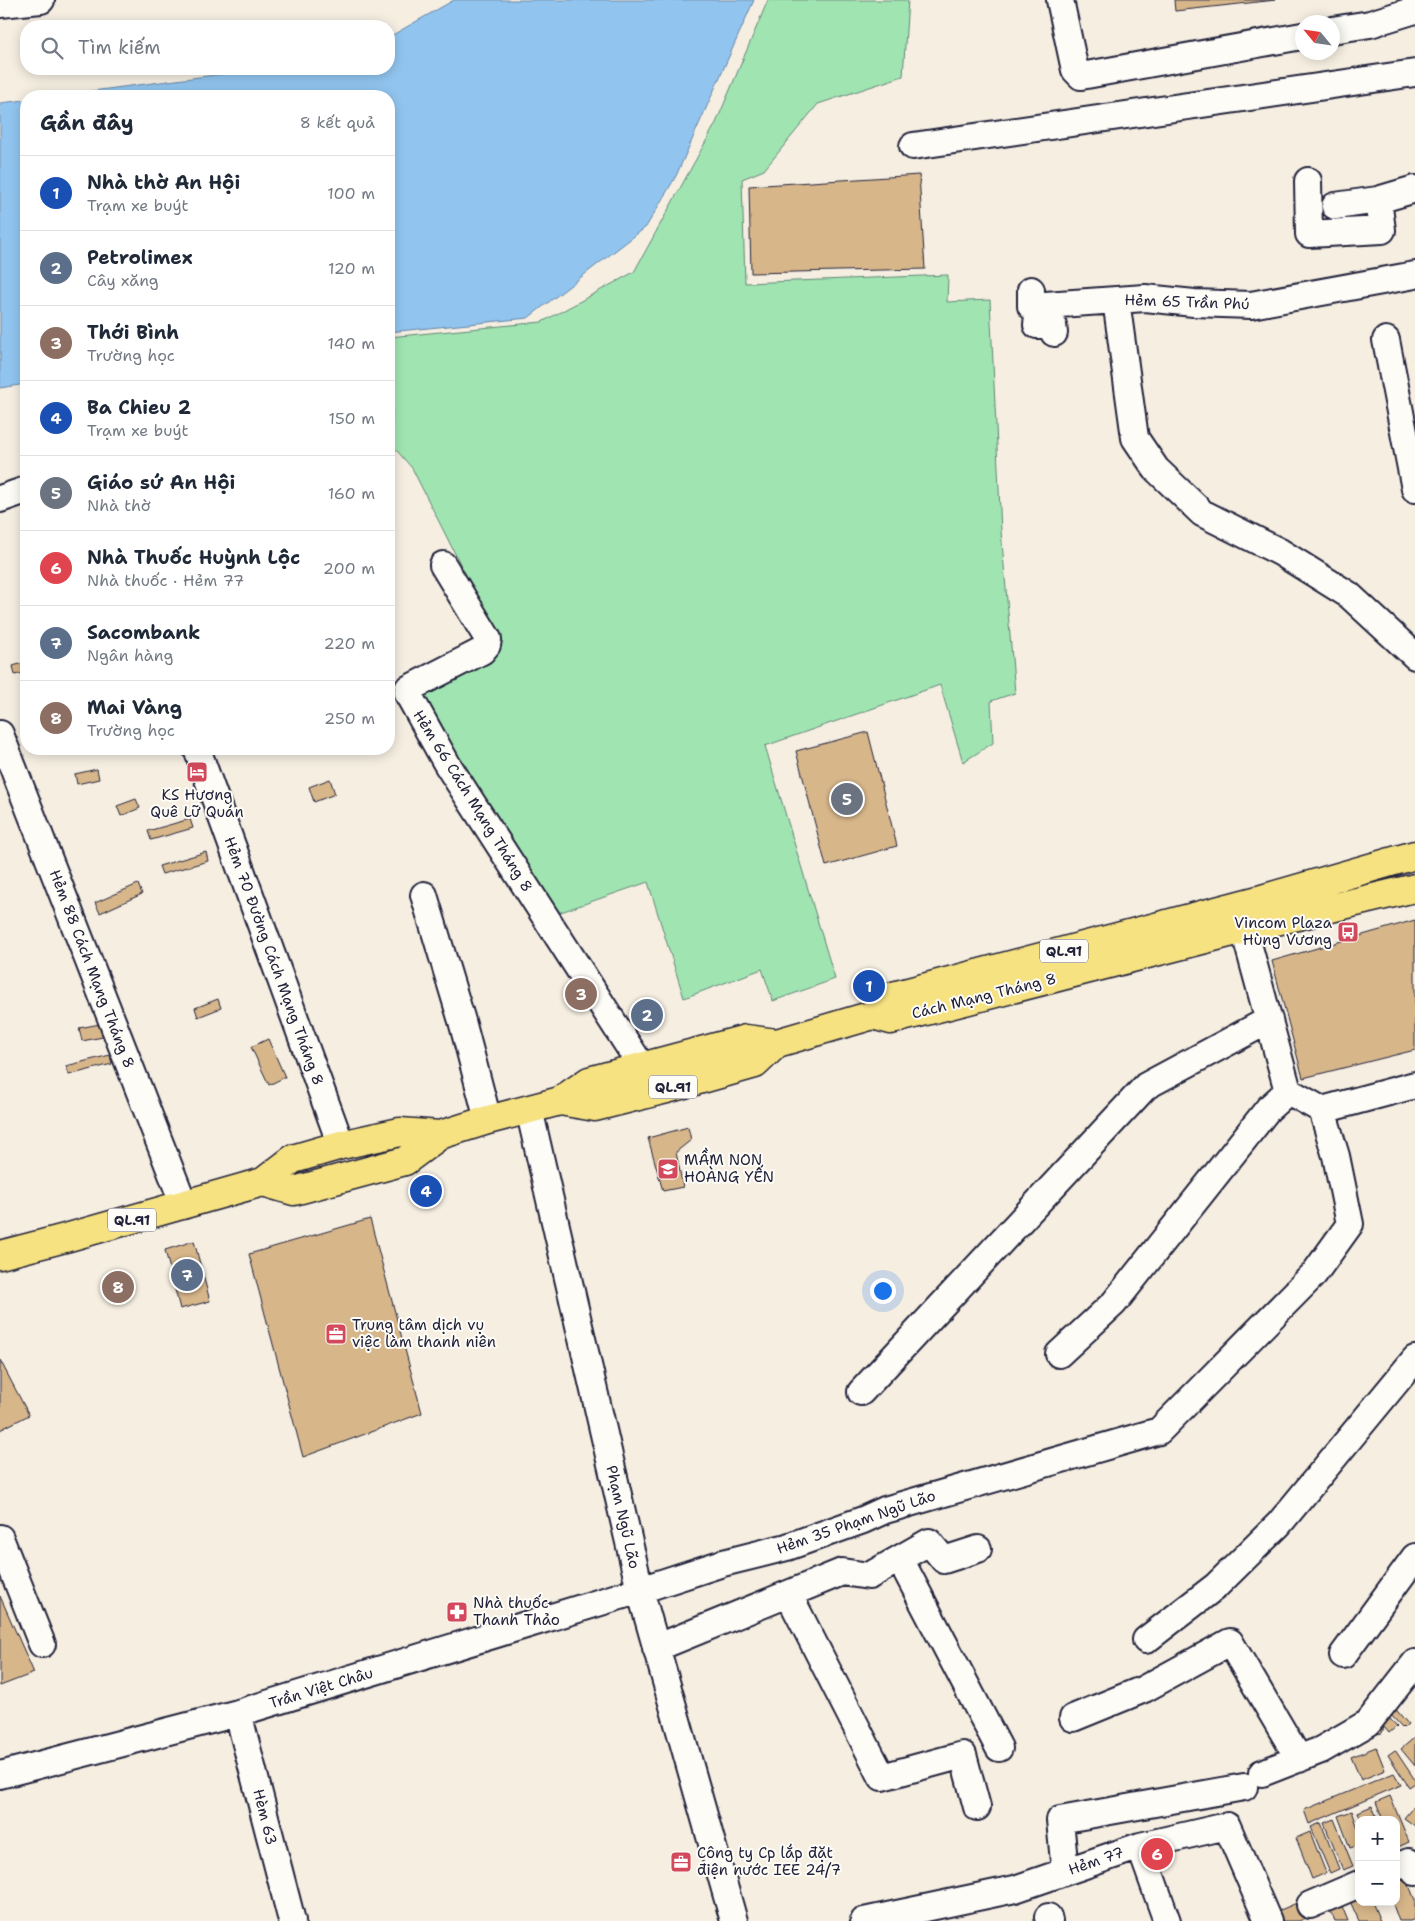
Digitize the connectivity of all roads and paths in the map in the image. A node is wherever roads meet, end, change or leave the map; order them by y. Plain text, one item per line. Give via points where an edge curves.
1 (41, 0) edge
2 (1060, 0) edge
3 (0, 4) edge
4 (1415, 10) edge
5 (1340, 29) edge
6 (1295, 37) edge
7 (1415, 73) edge
8 (913, 146) dead end
9 (1308, 181) dead end
10 (1415, 189) edge
11 (1378, 200) junction
12 (1335, 206) dead end
13 (1415, 275) edge
14 (1116, 300) junction
15 (1054, 333) dead end
16 (1386, 340) dead end
17 (1415, 489) edge
18 (20, 492) edge
19 (0, 499) edge
20 (443, 565) dead end
21 (1415, 656) edge
22 (1, 738) edge
23 (199, 755) edge
24 (1415, 855) edge
25 (1415, 888) edge
26 (424, 895) dead end
27 (1244, 929) junction
28 (874, 1015) junction
29 (1269, 1020) junction
30 (777, 1043) junction
31 (642, 1067) junction
32 (1415, 1085) edge
33 (1288, 1091) junction
34 (560, 1101) junction
35 (530, 1109) junction
36 (1322, 1110) junction
37 (488, 1120) junction
38 (440, 1135) junction
39 (341, 1145) junction
40 (264, 1182) junction
41 (184, 1205) junction
42 (0, 1255) edge
43 (1059, 1354) dead end
44 (1415, 1360) edge
45 (861, 1392) dead end
46 (0, 1538) edge
47 (978, 1549) dead end
48 (1415, 1557) edge
49 (900, 1559) junction
50 (640, 1590) junction
51 (789, 1595) junction
52 (1146, 1640) dead end
53 (42, 1644) dead end
54 (656, 1648) junction
55 (1343, 1655) dead end
56 (1415, 1663) edge
57 (238, 1713) junction
58 (1073, 1718) dead end
59 (1000, 1748) dead end
60 (1299, 1759) junction
61 (0, 1775) edge
62 (977, 1807) dead end
63 (1140, 1846) junction
64 (1400, 1865) edge
65 (1065, 1872) junction
66 (1415, 1872) edge
67 (1355, 1886) edge
68 (1310, 1905) dead end
69 (292, 1921) edge
70 (734, 1921) edge
71 (864, 1921) edge
72 (1167, 1921) edge
73 (1268, 1921) edge

1 - 3 street
2 - 6 street via 1075,70 1081,76
4 - 5 street via 1370,24
7 - 8 street
9 - 11 street via 1309,234 1382,230
10 - 11 street
11 - 12 street
13 - 14 street, Hẻm 65 Trần Phú via 1251,304 1145,298
14 - 15 street, Hẻm 65 Trần Phú via 1035,298 1037,325 1053,325
14 - 21 street via 1135,438 1156,469 1202,513 1280,552 1350,595
16 - 17 street
18 - 19 street
20 - 31 street, Hẻm 66 Cách Mạng Tháng 8 via 488,639 487,644 482,650 408,689 408,694 447,764
22 - 41 street, Hẻm 88 Cách Mạng Tháng 8
23 - 39 street, Hẻm 70 Đường Cách Mạng Tháng 8
24 - 28 highway, Cách Mạng Tháng 8 / QL.91 via 1262,899 889,997
25 - 27 highway, Cách Mạng Tháng 8 / QL.91
26 - 37 street
27 - 28 highway, Cách Mạng Tháng 8 / QL.91 via 891,1020
27 - 29 street
28 - 30 highway, Cách Mạng Tháng 8 / QL.91
29 - 33 street
29 - 45 street via 1146,1086
30 - 31 highway, Cách Mạng Tháng 8 / QL.91 via 746,1039
30 - 34 highway, Cách Mạng Tháng 8 / QL.91 via 755,1064 663,1090 595,1107
31 - 34 highway, Cách Mạng Tháng 8 / QL.91 via 589,1081
32 - 36 street
33 - 36 street
33 - 43 street via 1268,1109 1114,1303
34 - 35 highway, Cách Mạng Tháng 8 / QL.91
35 - 37 highway, Cách Mạng Tháng 8 / QL.91
35 - 50 street, Phạm Ngũ Lão
36 - 50 street, Hẻm 35 Phạm Ngũ Lão via 1336,1156 1350,1224 1314,1274 1159,1431 885,1510 787,1547 723,1563
37 - 38 highway, Cách Mạng Tháng 8 / QL.91
38 - 39 highway, Cách Mạng Tháng 8 / QL.91 via 400,1132
38 - 40 highway, Cách Mạng Tháng 8 / QL.91 via 404,1161 294,1191
39 - 40 highway, Cách Mạng Tháng 8 / QL.91 via 293,1159
40 - 41 highway, Cách Mạng Tháng 8 / QL.91
41 - 42 highway, Cách Mạng Tháng 8 / QL.91
44 - 52 street via 1279,1524 1216,1586
46 - 53 street
47 - 49 street via 944,1560 929,1542
48 - 55 street
49 - 51 street via 869,1576 842,1572
49 - 59 street
50 - 54 street, Phạm Ngũ Lão
50 - 57 street, Trần Việt Châu
51 - 54 street
51 - 62 street via 882,1777 963,1755
54 - 70 street, Phạm Ngũ Lão
56 - 60 street via 1368,1723
57 - 61 street, Trần Việt Châu
57 - 69 street, Hèm 63
58 - 60 street via 1144,1688 1230,1642
60 - 65 street via 1253,1780 1060,1820
63 - 65 street, Hẻm 77
63 - 72 street
63 - 73 street, Hẻm 77 via 1228,1826
64 - 66 street via 1409,1862
65 - 71 street, Hẻm 77 via 1016,1889
67 - 68 street

